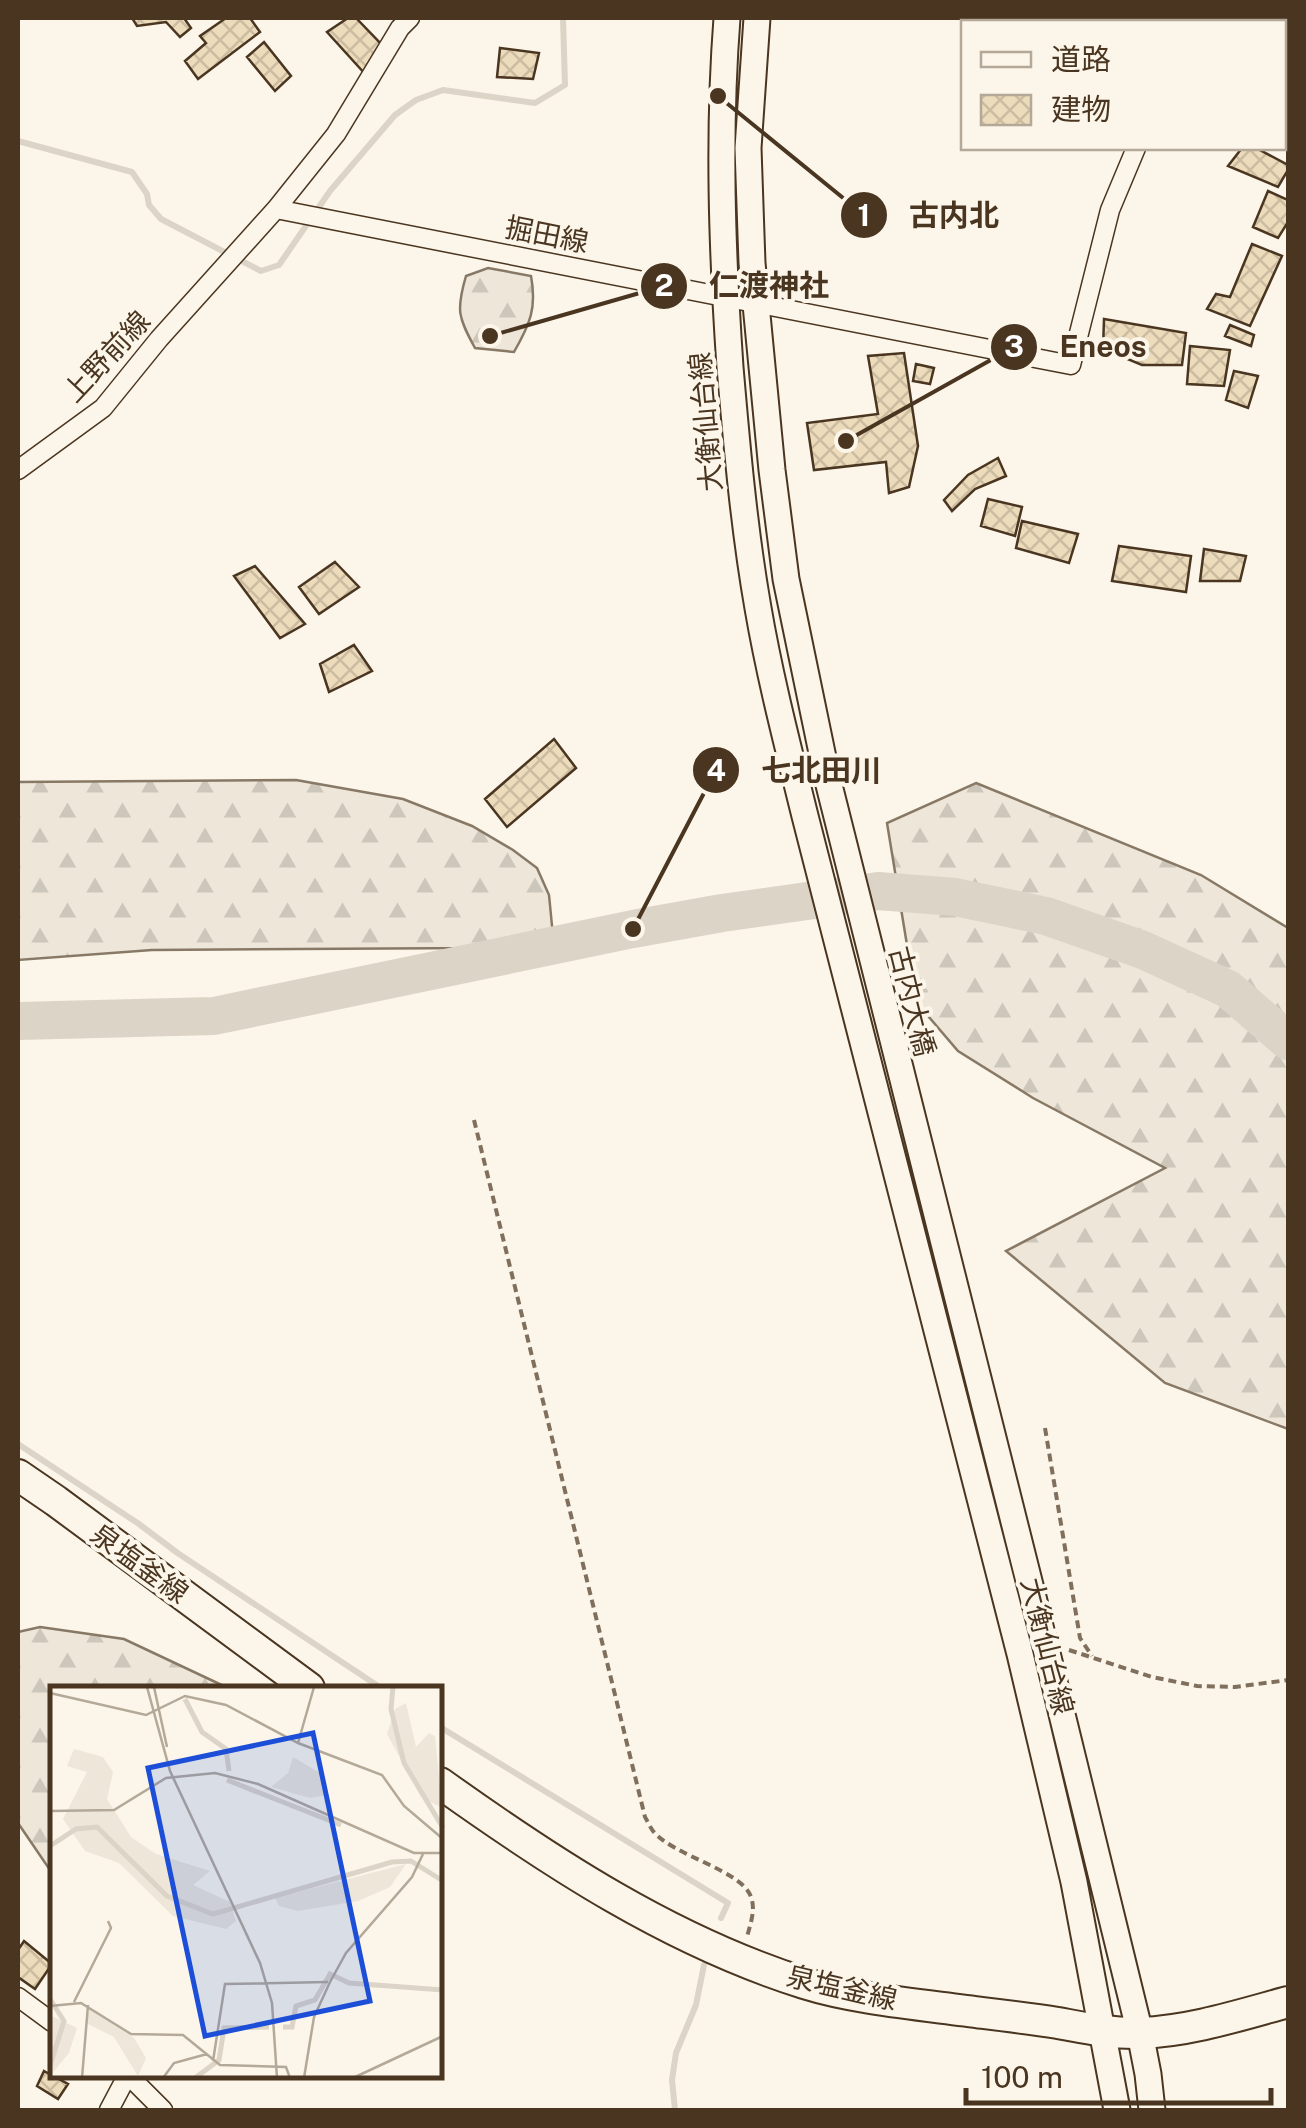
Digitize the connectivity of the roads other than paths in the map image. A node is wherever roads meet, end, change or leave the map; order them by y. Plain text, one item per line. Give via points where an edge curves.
1 (410, 18) edge
2 (727, 18) edge
3 (757, 18) edge
4 (1135, 150) edge
5 (276, 209) junction
6 (725, 297) junction
7 (757, 304) junction
8 (18, 470) edge
9 (827, 777) junction
10 (797, 784) junction
11 (933, 1207) joint
12 (18, 1476) edge
13 (306, 1686) edge
14 (442, 1784) edge
15 (18, 1997) edge
16 (1288, 2002) edge
17 (50, 2021) edge
18 (1102, 2032) junction
19 (1140, 2033) junction
20 (127, 2078) edge
21 (130, 2078) edge
22 (109, 2110) edge
23 (163, 2110) edge
24 (1117, 2110) edge
25 (1152, 2110) edge

1 - 5 street via 336,134
2 - 6 main road, 大衡仙台線 via 720,161
3 - 7 main road via 748,148
4 - 7 street, 掘田線 via 1110,210 1071,365
5 - 6 street, 掘田線
5 - 8 street, 上野前線 via 104,408
6 - 7 street, 掘田線
6 - 10 main road, 大衡仙台線 via 745,528
7 - 9 main road via 786,579
9 - 10 main road
9 - 11 main road, 古内大橋
10 - 18 main road, 大衡仙台線 via 1020,1654
11 - 19 main road, 大衡仙台線
12 - 13 main road, 泉塩釜線
14 - 18 main road, 泉塩釜線 via 624,1903 742,1961 853,1994
15 - 17 street
16 - 19 main road, 泉塩釜線
18 - 19 main road, 泉塩釜線
18 - 24 main road, 大衡仙台線
19 - 25 main road, 大衡仙台線
20 - 22 street
21 - 23 street

